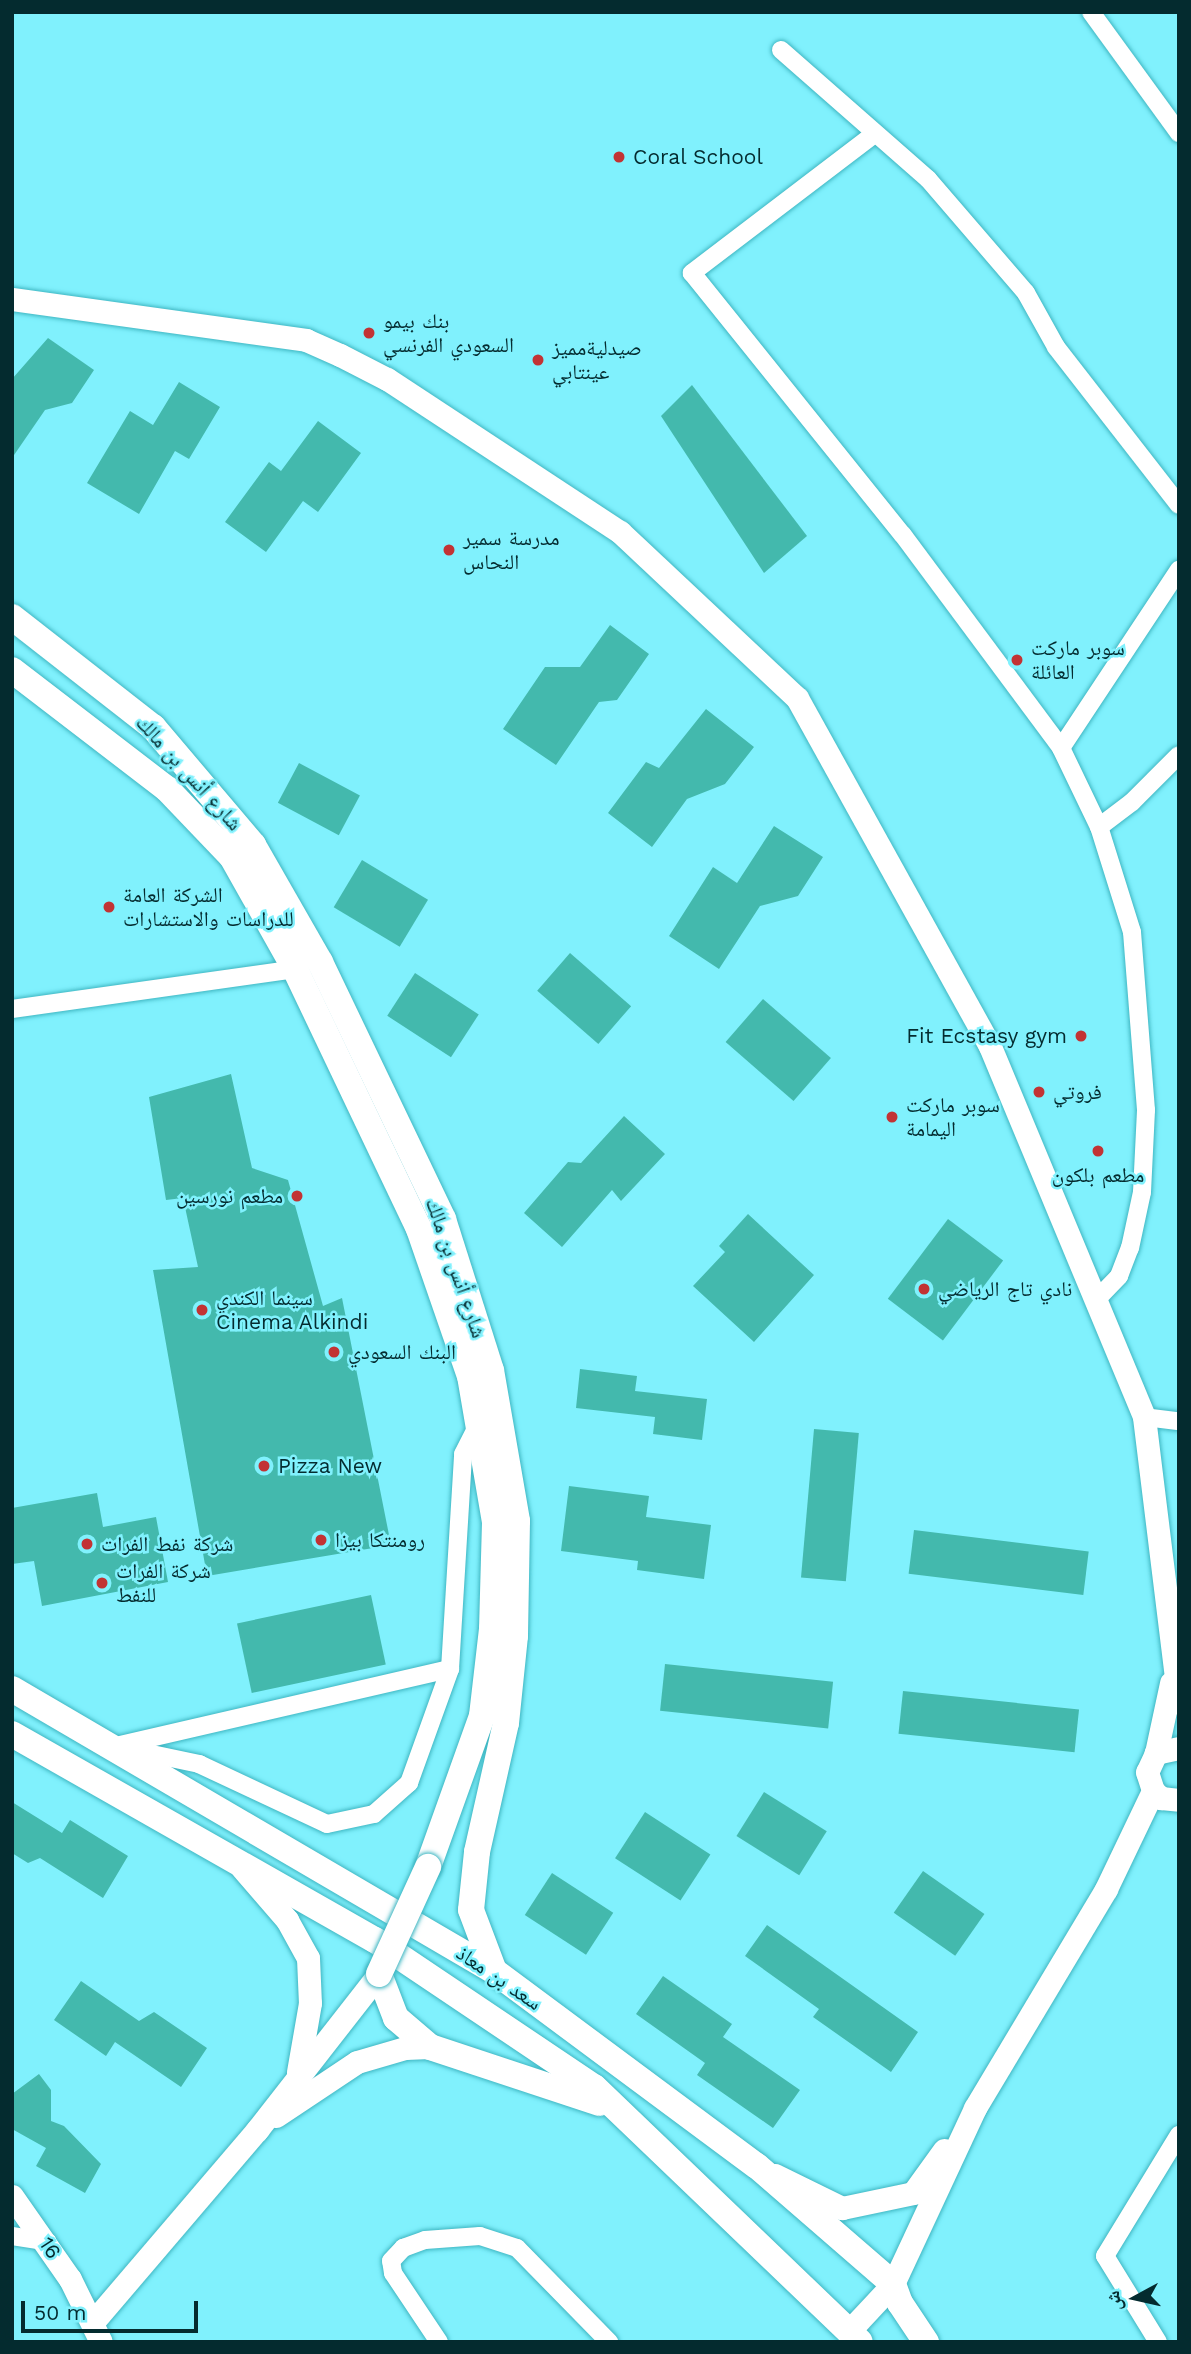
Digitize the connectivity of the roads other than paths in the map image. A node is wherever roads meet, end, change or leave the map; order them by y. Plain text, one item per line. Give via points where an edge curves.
1 (1091, 12) edge
2 (781, 50) dead end
3 (1179, 133) edge
4 (873, 135) junction
5 (12, 299) edge
6 (1179, 505) edge
7 (1179, 570) edge
8 (12, 617) edge
9 (12, 670) edge
10 (1061, 748) junction
11 (1179, 755) edge
12 (1099, 827) junction
13 (295, 969) junction
14 (12, 1009) edge
15 (1097, 1300) junction
16 (1144, 1417) junction
17 (1179, 1421) edge
18 (477, 1427) junction
19 (450, 1670) junction
20 (1174, 1670) junction
21 (12, 1689) edge
22 (1179, 1703) edge
23 (12, 1734) edge
24 (113, 1746) junction
25 (1179, 1748) edge
26 (1156, 1753) junction
27 (1153, 1791) junction
28 (1179, 1800) edge
29 (230, 1855) junction
30 (494, 1971) junction
31 (379, 1974) junction
32 (430, 2047) junction
33 (297, 2075) junction
34 (975, 2108) junction
35 (621, 2110) junction
36 (257, 2130) junction
37 (1179, 2135) edge
38 (757, 2166) junction
39 (12, 2196) edge
40 (12, 2236) edge
41 (48, 2242) junction
42 (893, 2284) junction
43 (97, 2332) edge
44 (856, 2335) edge
45 (439, 2342) edge
46 (609, 2342) edge
47 (926, 2342) edge
48 (1158, 2342) edge

1 - 3 street
2 - 4 street
4 - 6 street via 928,179 1026,293 1056,347
4 - 10 street via 692,272 903,535
5 - 15 street via 306,340 387,379 620,532 797,698 989,1044
7 - 10 street
8 - 30 main road, شارع أنس بن مالك via 153,727 253,845 320,962 443,1219 491,1370 517,1521 515,1636 506,1723 477,1852 471,1910
9 - 13 main road, شارع أنس بن مالك via 166,789 232,857
10 - 12 street
11 - 12 street
12 - 15 street via 1132,932 1146,1110 1142,1192 1130,1248 1119,1276
13 - 14 street
13 - 18 main road, شارع أنس بن مالك via 419,1229 470,1376
15 - 16 street
16 - 17 street
16 - 20 street
18 - 19 street via 463,1454
18 - 31 main road, شارع أنس بن مالك, bridge via 495,1522 492,1629 482,1716 428,1867
19 - 24 street
19 - 24 street via 409,1783 374,1814 327,1824 199,1765
20 - 22 street
20 - 26 street
21 - 24 main road, سعد بن معاذ
23 - 29 main road, سعد بن معاذ
24 - 30 main road, سعد بن معاذ
25 - 26 street
26 - 27 street via 1147,1772
27 - 28 street via 1161,1798
27 - 34 street via 1106,1889
29 - 33 street via 286,1920 308,1958 310,2003
29 - 35 main road, سعد بن معاذ via 375,1940 594,2087
30 - 38 main road, سعد بن معاذ
31 - 32 main road via 396,2018
31 - 33 street
32 - 35 main road
32 - 36 street via 380,2054 338,2070
33 - 36 street
34 - 38 street via 913,2193 842,2208
34 - 42 street
35 - 44 main road, سعد بن معاذ
36 - 43 street
37 - 48 street via 1105,2256
38 - 42 main road, سعد بن معاذ
39 - 41 street, 16
40 - 41 street
41 - 43 street, 16
42 - 44 street
42 - 47 main road, سعد بن معاذ
45 - 46 street via 393,2273 391,2261 403,2248 425,2240 480,2236 517,2248

